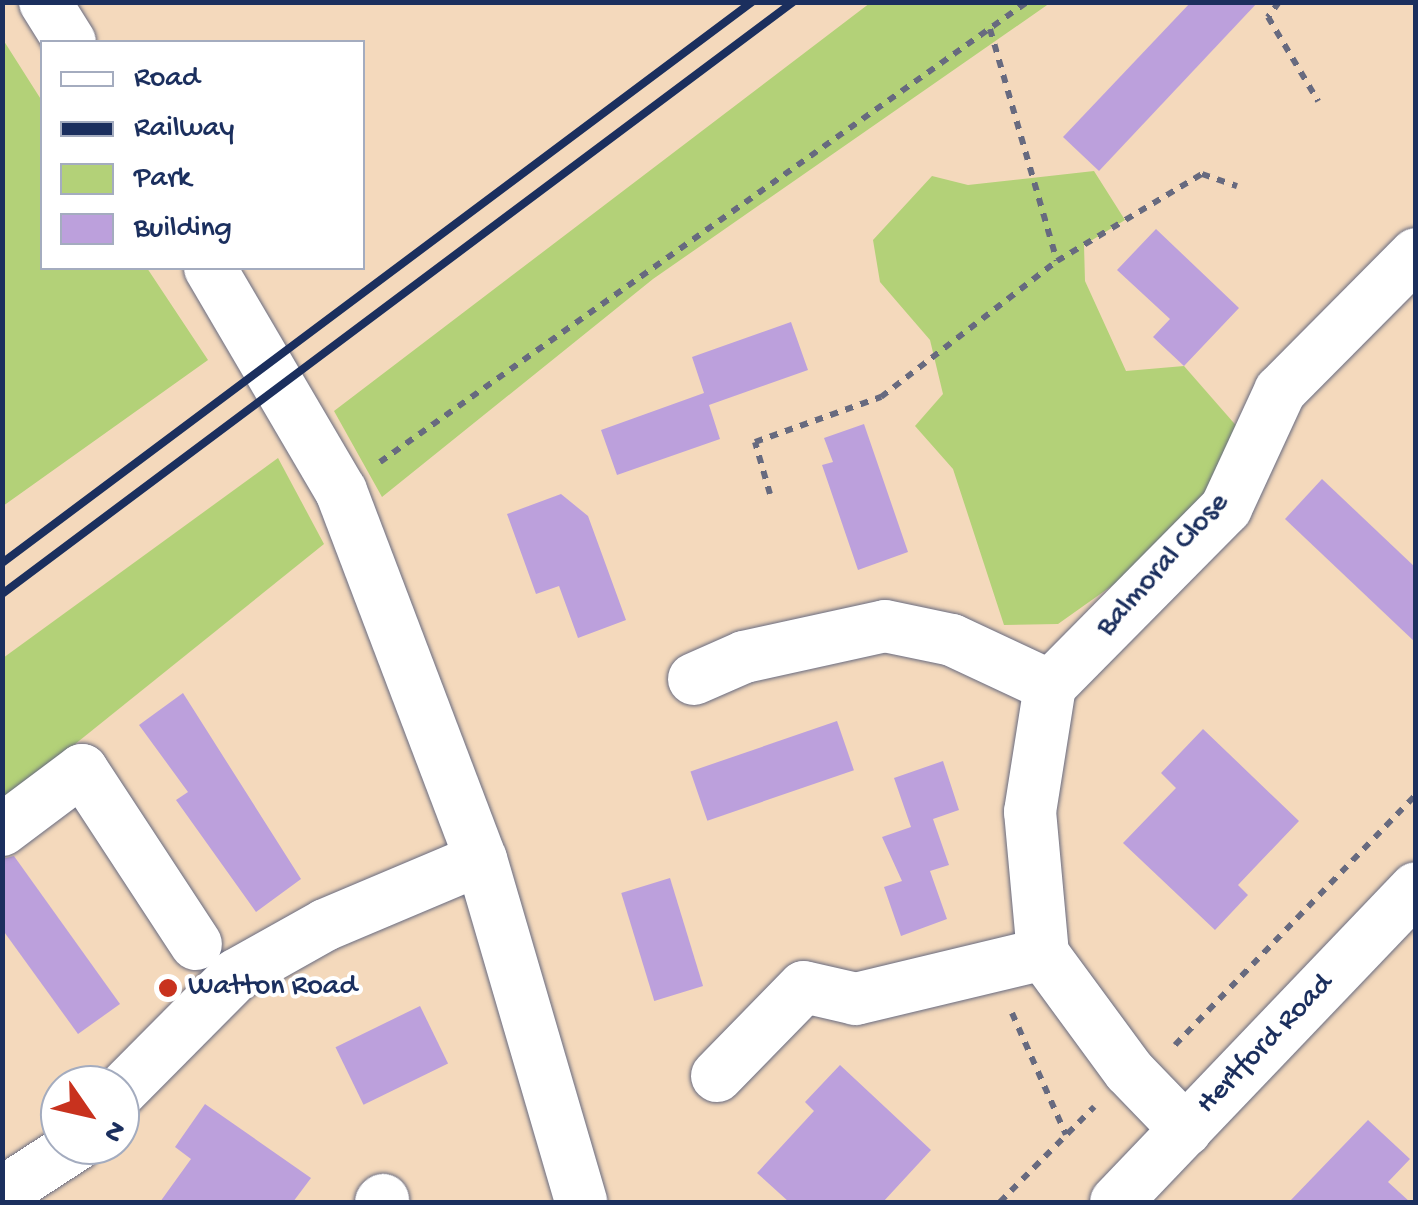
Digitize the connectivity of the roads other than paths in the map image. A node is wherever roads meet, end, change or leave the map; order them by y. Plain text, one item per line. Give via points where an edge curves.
1 (45, 2) edge
2 (69, 40) edge
3 (1416, 254) edge
4 (211, 270) edge
5 (694, 678) dead end
6 (1050, 686) junction
7 (2, 830) edge
8 (481, 859) junction
9 (1416, 888) edge
10 (196, 944) dead end
11 (1021, 958) junction
12 (140, 1072) edge
13 (717, 1076) dead end
14 (1186, 1130) junction
15 (49, 1165) edge
16 (4, 1199) edge
17 (581, 1202) edge
18 (1116, 1202) edge

1 - 2 street
3 - 6 street, Balmoral Close via 1280,391 1226,508
4 - 8 street via 332,471
5 - 6 street via 744,657 886,626 952,640
6 - 11 street via 1030,812
7 - 10 street via 82,770
8 - 12 street via 325,925 236,975
8 - 17 street
9 - 14 street, Hertford Road
11 - 13 street via 856,999 804,988
11 - 14 street
14 - 18 street, Hertford Road
15 - 16 street

